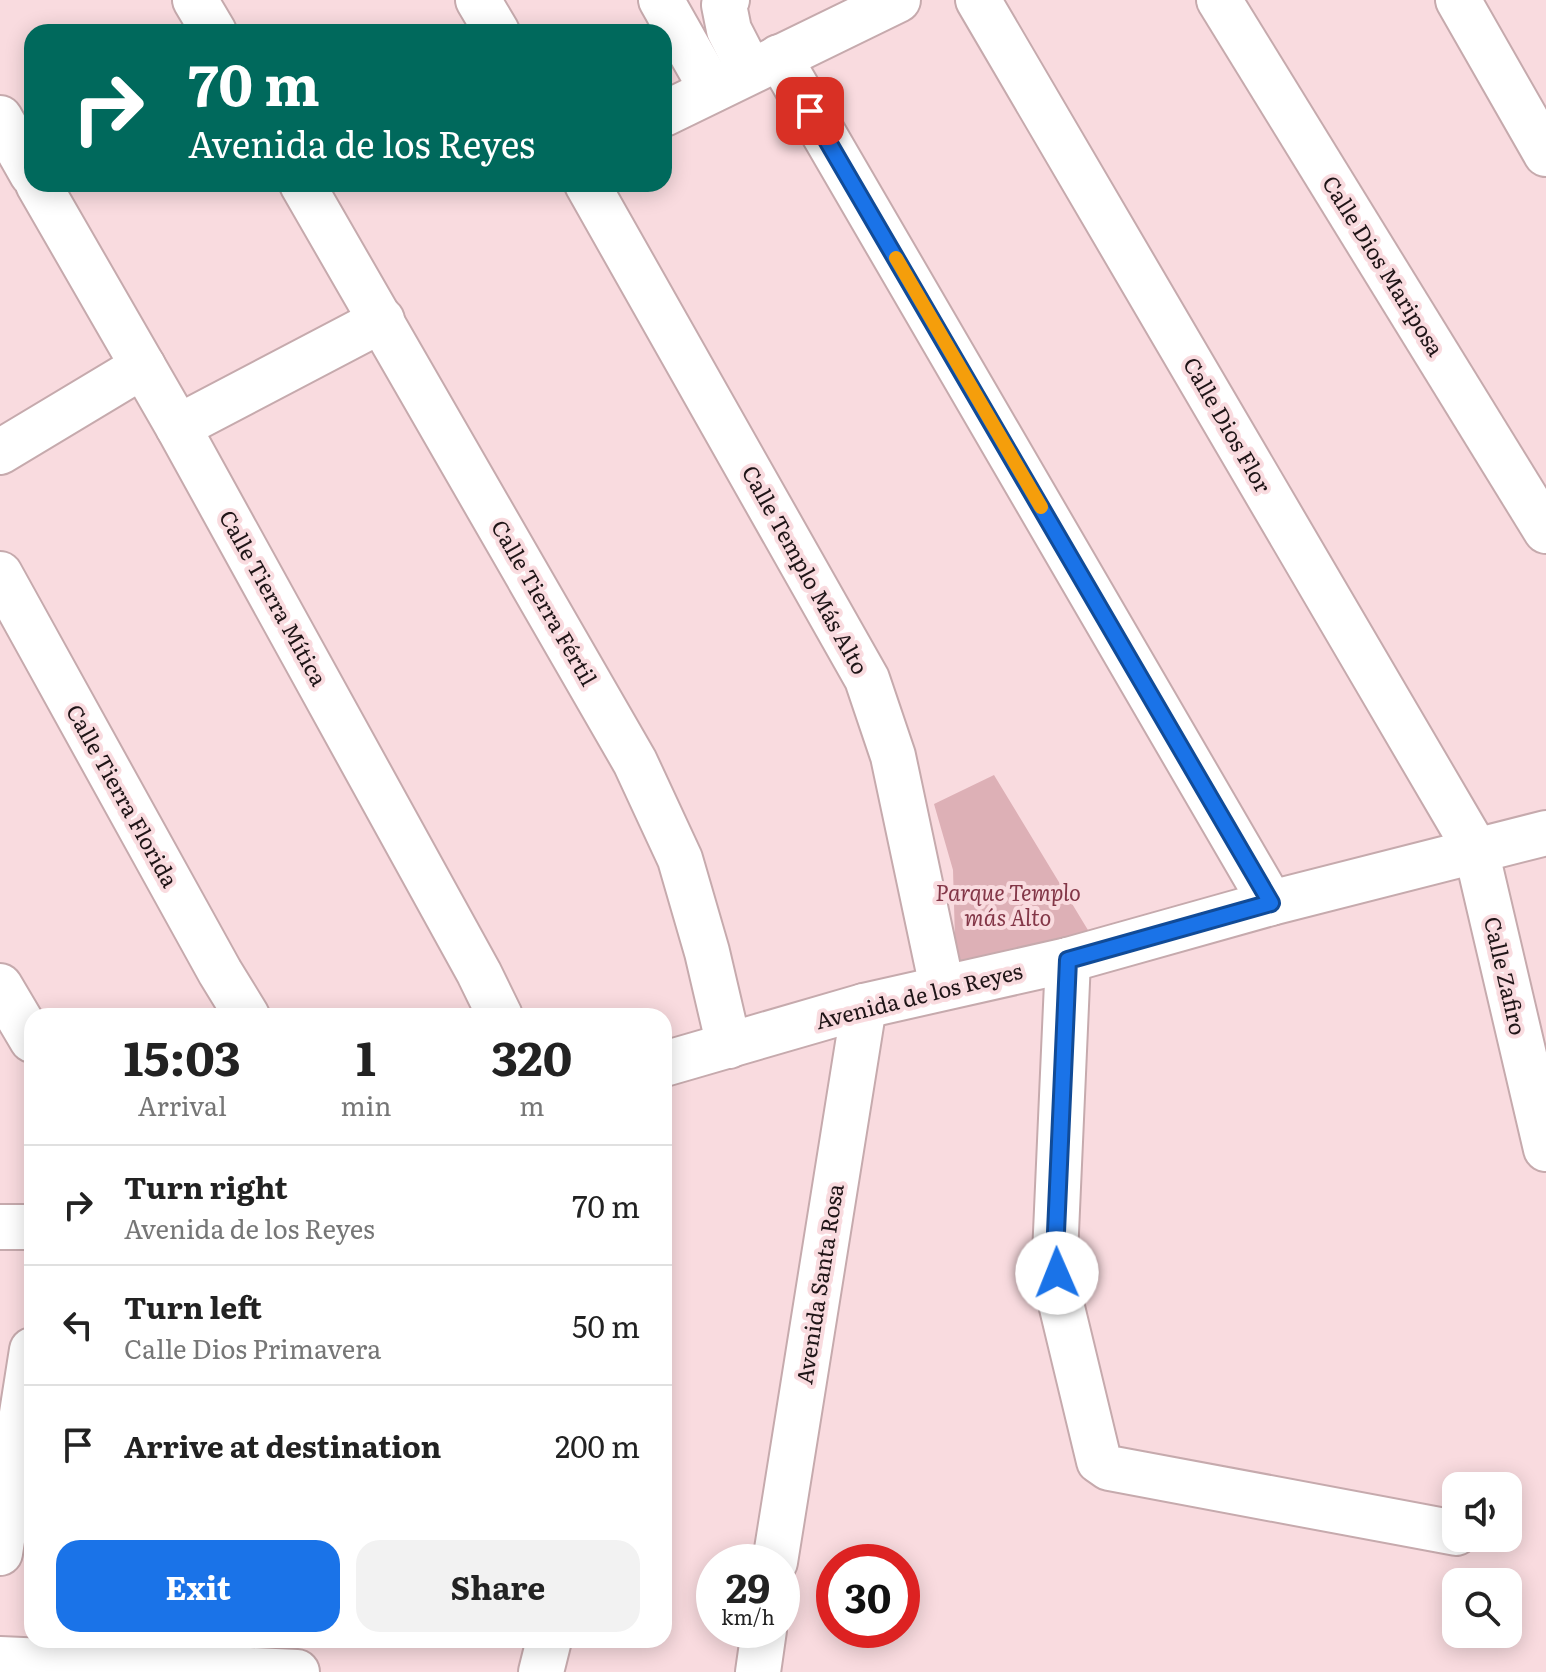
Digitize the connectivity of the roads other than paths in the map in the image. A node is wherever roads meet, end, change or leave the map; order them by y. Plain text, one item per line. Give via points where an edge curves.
1 (195, 0) edge
2 (478, 0) edge
3 (661, 0) edge
4 (727, 0) edge
5 (898, 0) edge
6 (978, 0) edge
7 (1219, 0) edge
8 (1458, 0) edge
9 (209, 24) edge
10 (492, 24) edge
11 (764, 64) junction
12 (712, 90) junction
13 (672, 110) edge
14 (0, 118) edge
15 (1546, 154) edge
16 (24, 160) edge
17 (43, 192) edge
18 (307, 192) edge
19 (592, 192) edge
20 (382, 320) junction
21 (143, 366) junction
22 (178, 427) junction
23 (0, 452) edge
24 (1546, 531) edge
25 (0, 574) edge
26 (1546, 833) edge
27 (1476, 850) junction
28 (1271, 903) junction
29 (1068, 960) junction
30 (0, 986) edge
31 (942, 987) junction
32 (864, 1006) junction
33 (242, 1008) edge
34 (496, 1008) edge
35 (24, 1026) edge
36 (729, 1046) junction
37 (672, 1062) edge
38 (1546, 1149) edge
39 (0, 1227) edge
40 (24, 1227) edge
41 (24, 1407) edge
42 (9, 1515) edge
43 (1442, 1530) edge
44 (778, 1544) edge
45 (547, 1648) edge
46 (761, 1648) edge
47 (0, 1659) edge
48 (297, 1672) edge
49 (541, 1672) edge
50 (758, 1672) edge

1 - 9 street
2 - 10 street
3 - 12 street
4 - 11 street via 729,30
5 - 11 street
6 - 27 street, Calle Dios Flor
7 - 24 street, Calle Dios Mariposa
8 - 15 street
11 - 12 street
11 - 28 street
12 - 13 street
14 - 16 street
17 - 21 street, Calle Tierra Mítica
18 - 20 street, Calle Tierra Fértil
19 - 31 street, Calle Templo Más Alto via 867,679 893,756
20 - 22 street
20 - 36 street, Calle Tierra Fértil via 635,762 680,859
21 - 22 street, Calle Tierra Mítica
21 - 23 street
22 - 34 street, Calle Tierra Mítica
25 - 33 street, Calle Tierra Florida
26 - 27 street, Avenida de los Reyes
27 - 28 street, Avenida de los Reyes
27 - 38 street, Calle Zafiro
28 - 29 street, Avenida de los Reyes
29 - 31 street, Avenida de los Reyes
29 - 43 street via 1055,1255 1058,1291 1099,1461 1109,1468
30 - 35 street
31 - 32 street, Avenida de los Reyes
32 - 36 street, Avenida de los Reyes
32 - 44 street, Avenida Santa Rosa
36 - 37 street, Avenida de los Reyes
39 - 40 street
41 - 42 street
45 - 49 street
46 - 50 street
47 - 48 street

